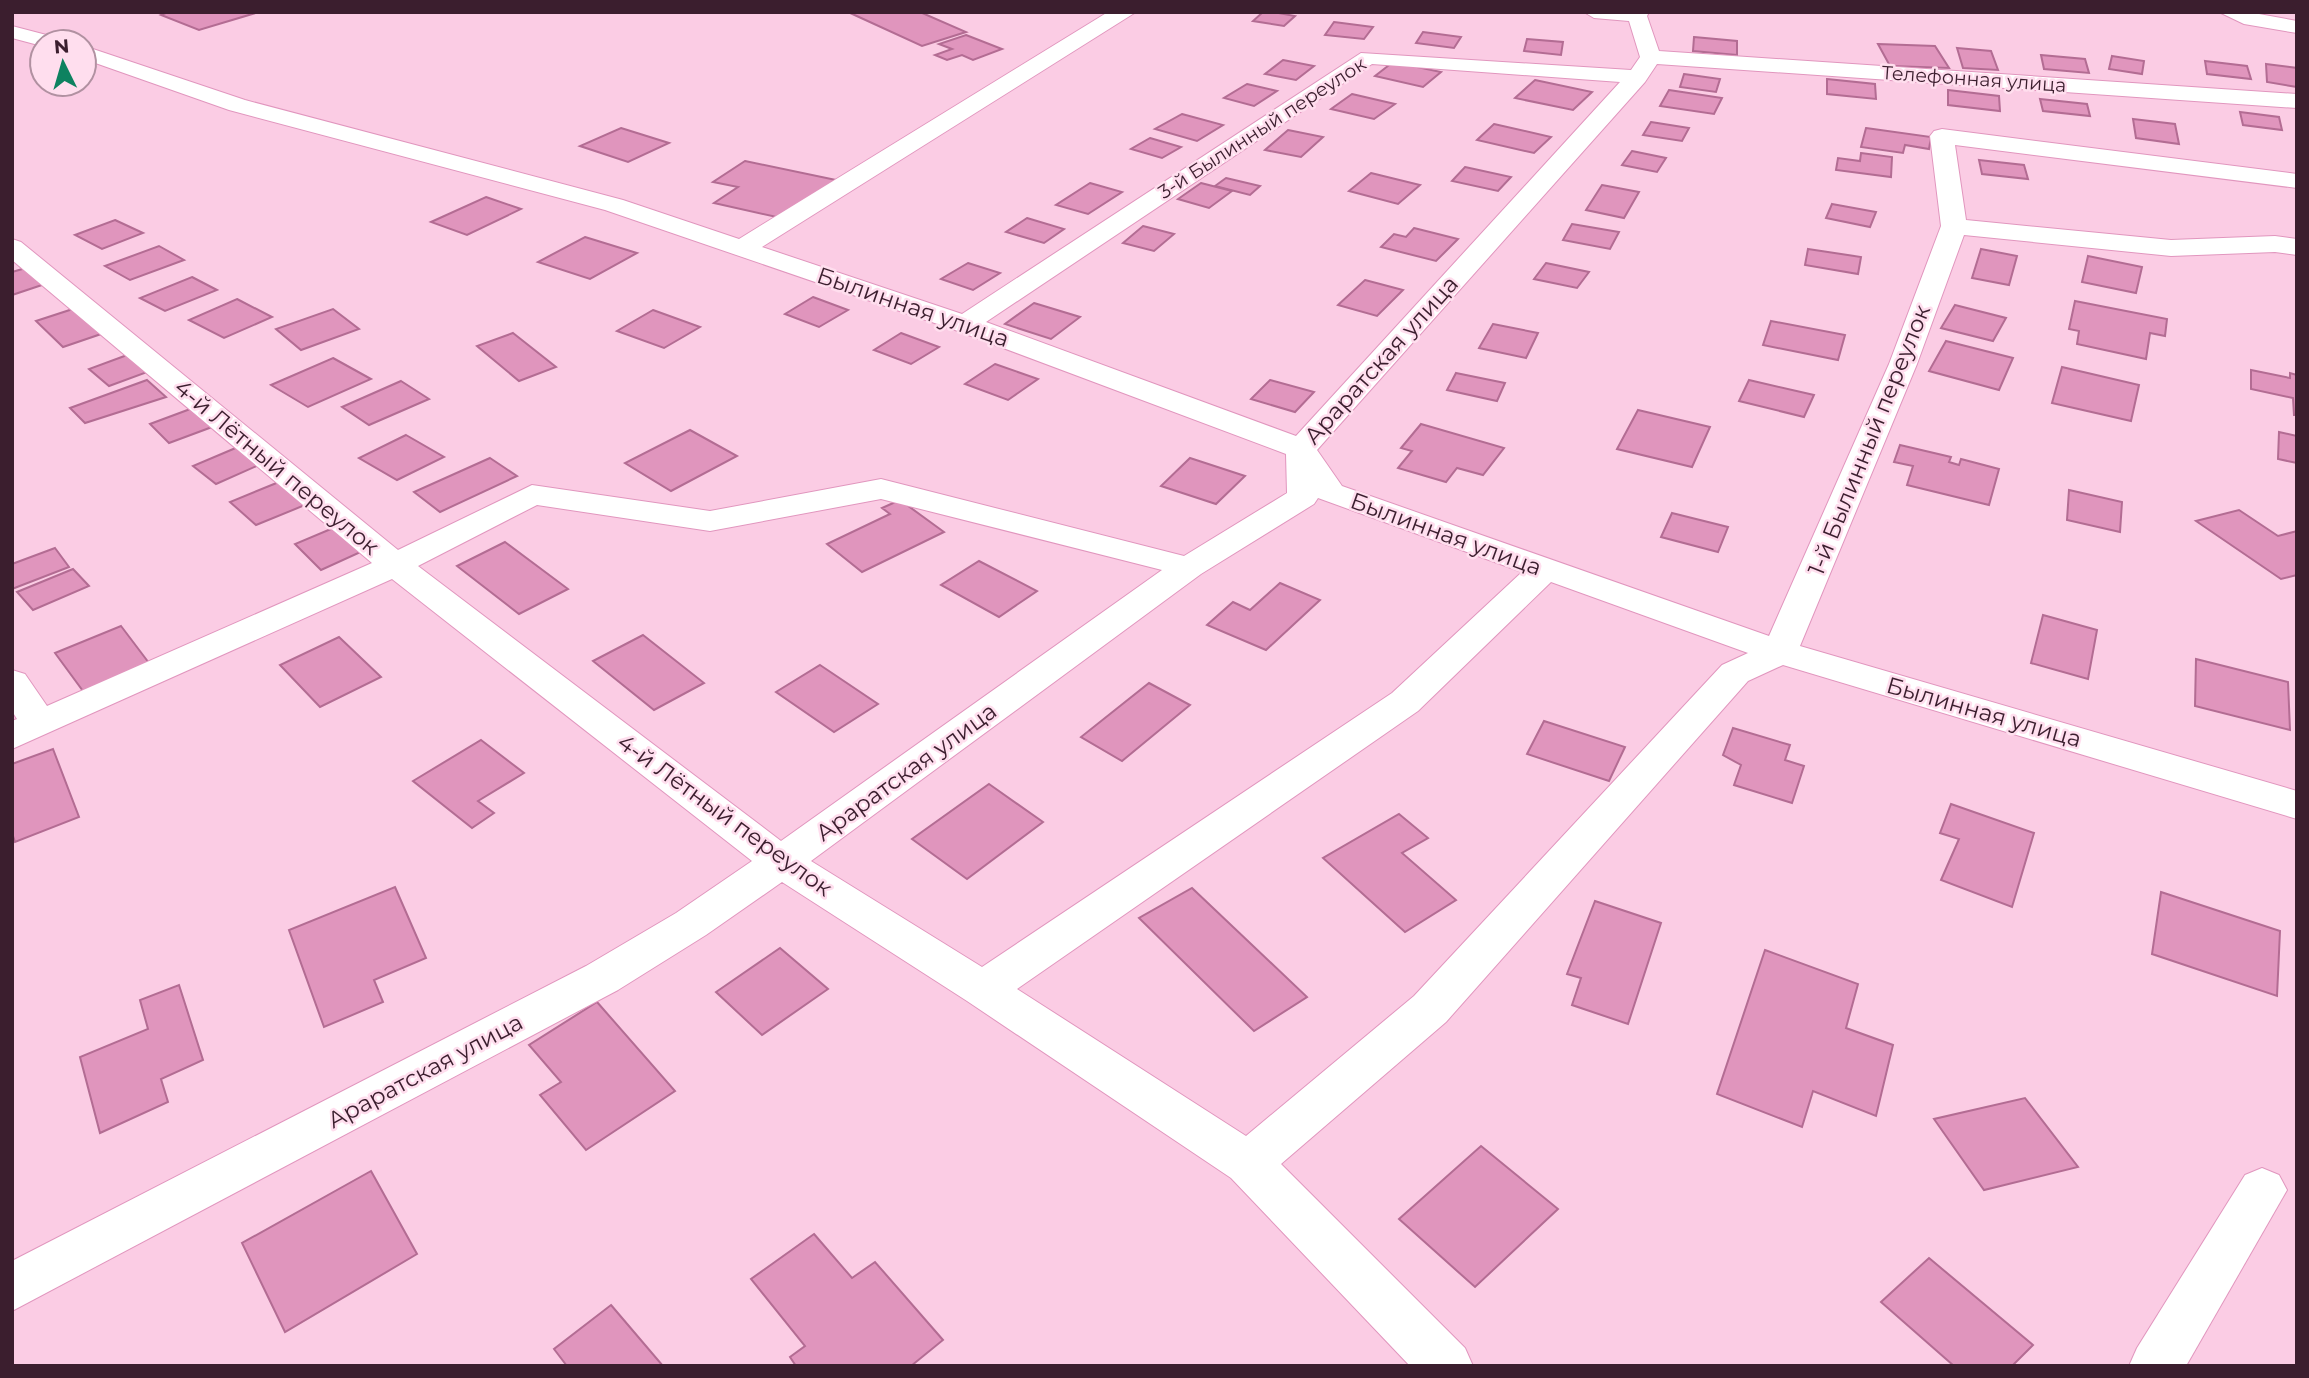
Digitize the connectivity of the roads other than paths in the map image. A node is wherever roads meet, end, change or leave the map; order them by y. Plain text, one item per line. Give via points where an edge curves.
1 (1126, 12) edge
2 (1594, 12) edge
3 (2229, 12) edge
4 (1638, 14) edge
5 (2297, 27) edge
6 (98, 57) edge
7 (1644, 67) junction
8 (2297, 101) edge
9 (461, 165) joint
10 (2297, 181) edge
11 (1954, 226) junction
12 (12, 247) edge
13 (2297, 247) edge
14 (742, 248) junction
15 (965, 324) junction
16 (1301, 449) junction
17 (395, 565) junction
18 (1189, 567) junction
19 (1545, 569) junction
20 (1780, 652) junction
21 (12, 682) edge
22 (26, 730) edge
23 (2297, 805) edge
24 (781, 862) junction
25 (983, 989) junction
26 (1248, 1163) junction
27 (2262, 1190) dead end
28 (12, 1287) edge
29 (1446, 1366) edge
30 (2156, 1366) edge

1 - 14 street
2 - 4 street
3 - 5 street
4 - 7 street
6 - 9 street via 237,105
7 - 8 street, Телефонная улица
7 - 15 street, 3-й Былинный переулок via 1367,57
7 - 16 street, Араратская улица
9 - 14 street, Былинная улица via 614,205
10 - 11 street via 1942,136
11 - 13 street via 2171,248
11 - 20 street, 1-й Былинный переулок via 1898,375
12 - 17 street, 4-й Лётный переулок
14 - 15 street, Былинная улица
15 - 16 street, Былинная улица
16 - 18 street, Араратская улица via 1303,497
16 - 19 street, Былинная улица via 1331,493
17 - 18 street via 532,495 710,521 881,489
17 - 22 street
17 - 24 street, 4-й Лётный переулок
18 - 24 street, Араратская улица
19 - 20 street, Былинная улица
19 - 25 street via 1405,702
20 - 23 street, Былинная улица
20 - 26 street via 1735,673 1430,1009
21 - 22 street
24 - 25 street, 4-й Лётный переулок
24 - 28 street, Араратская улица via 602,978
25 - 26 street, 4-й Лётный переулок
26 - 29 street, 4-й Лётный переулок
27 - 30 street

